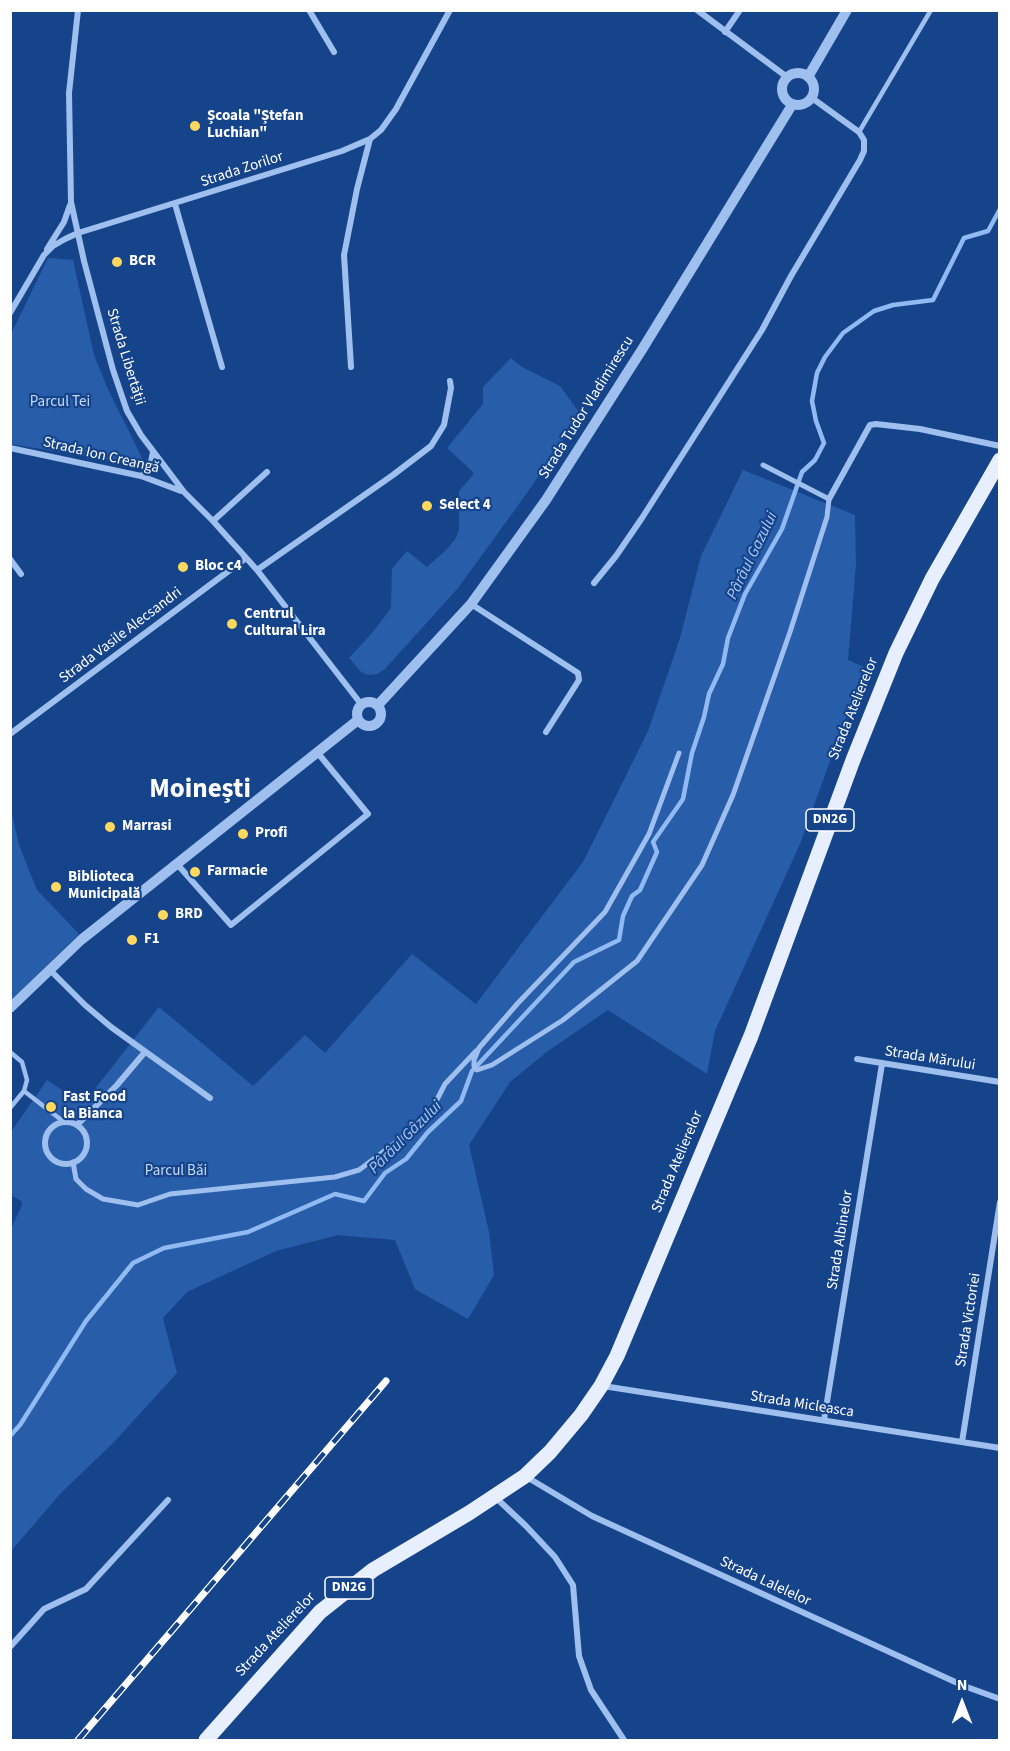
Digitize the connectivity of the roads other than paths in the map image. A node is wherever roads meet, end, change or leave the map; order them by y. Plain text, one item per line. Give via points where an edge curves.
1 (78, 10) edge
2 (309, 10) edge
3 (450, 10) edge
4 (697, 10) edge
5 (740, 10) edge
6 (847, 10) edge
7 (932, 10) edge
8 (725, 32) junction
9 (334, 52) dead end
10 (787, 77) junction
11 (808, 77) junction
12 (812, 98) junction
13 (792, 105) junction
14 (859, 132) junction
15 (370, 139) junction
16 (71, 202) junction
17 (175, 204) junction
18 (78, 233) junction
19 (44, 255) junction
20 (10, 313) edge
21 (222, 367) dead end
22 (351, 367) dead end
23 (450, 381) dead end
24 (999, 446) edge
25 (10, 448) edge
26 (153, 451) junction
27 (999, 460) edge
28 (763, 465) dead end
29 (267, 472) dead end
30 (141, 476) junction
31 (184, 492) junction
32 (829, 499) junction
33 (213, 521) junction
34 (246, 558) junction
35 (10, 559) edge
36 (257, 570) junction
37 (21, 574) dead end
38 (594, 583) dead end
39 (471, 604) junction
40 (361, 704) junction
41 (378, 705) junction
42 (358, 720) junction
43 (546, 732) dead end
44 (10, 734) edge
45 (317, 752) junction
46 (679, 753) dead end
47 (177, 864) junction
48 (50, 970) junction
49 (10, 1008) edge
50 (479, 1048) junction
51 (10, 1052) edge
52 (145, 1052) junction
53 (857, 1059) dead end
54 (882, 1064) junction
55 (999, 1082) edge
56 (24, 1091) junction
57 (210, 1098) dead end
58 (10, 1108) edge
59 (64, 1122) junction
60 (77, 1125) junction
61 (73, 1162) junction
62 (999, 1202) edge
63 (601, 1386) junction
64 (824, 1420) junction
65 (962, 1442) junction
66 (999, 1448) edge
67 (525, 1476) junction
68 (494, 1496) junction
69 (168, 1500) dead end
70 (10, 1647) edge
71 (999, 1699) edge
72 (206, 1740) edge
73 (624, 1740) edge

1 - 16 street, Strada Libertății via 69,93
2 - 9 street
3 - 15 street, Strada Zorilor via 396,109
4 - 8 street
5 - 8 street
6 - 11 street
7 - 14 lane
8 - 10 street
10 - 11 street via 797,73
10 - 13 street via 783,81 783,98
11 - 12 street via 814,86
12 - 13 street via 804,105
12 - 14 street
13 - 39 street, Strada Tudor Vladimirescu via 546,501
14 - 38 street via 864,140 860,160 762,330 642,518
15 - 17 street, Strada Zorilor
15 - 22 street via 344,255
16 - 18 street, Strada Libertății
16 - 19 street
17 - 18 street, Strada Zorilor
17 - 21 street
18 - 19 street, Strada Zorilor
18 - 26 street, Strada Libertății via 119,390 127,411
19 - 20 street, Strada Zorilor
23 - 36 street via 444,425 431,447
24 - 32 street via 920,429 870,425
25 - 30 street, Strada Ion Creangă
26 - 30 street via 149,471
26 - 31 street, Strada Libertății
27 - 63 main road, Strada Atelierelor / DN2G via 932,579 896,653 751,1036
28 - 32 street
29 - 33 street
30 - 31 street, Strada Ion Creangă
31 - 33 street, Strada Libertății
32 - 50 street via 827,518 787,643 733,795 702,865 638,961 562,1020 492,1065 476,1068 474,1060
33 - 34 street, Strada Libertății
34 - 36 street, Strada Libertății
34 - 44 street, Strada Vasile Alecsandri
35 - 37 street
36 - 40 street, Strada Libertății
39 - 41 street, Strada Tudor Vladimirescu
39 - 43 street via 578,673 579,680
40 - 41 street via 369,701
40 - 42 street via 357,709
41 - 42 street, Strada Tudor Vladimirescu via 381,716 375,725 366,726
42 - 45 street, Strada Tudor Vladimirescu
45 - 47 street, Strada Tudor Vladimirescu
45 - 47 street via 368,814 231,925
46 - 50 street via 649,834 605,912
47 - 48 street, Strada Tudor Vladimirescu via 81,940
48 - 49 street, Strada Tudor Vladimirescu
48 - 52 street via 85,1005
50 - 61 street via 445,1084 427,1119 359,1170 335,1177 170,1194 138,1205 104,1199 86,1189 76,1179
51 - 56 lane via 22,1062 26,1072
52 - 57 street
52 - 60 street
53 - 54 street, Strada Mărului
54 - 55 street, Strada Mărului
54 - 64 street, Strada Albinelor
56 - 58 lane
56 - 59 lane
59 - 60 street
59 - 61 street via 48,1133 46,1147 59,1162
60 - 61 street via 87,1142 84,1154
62 - 65 street, Strada Victoriei
63 - 64 street, Strada Micleasca
63 - 67 main road, Strada Atelierelor / DN2G via 550,1452
64 - 65 street, Strada Micleasca
65 - 66 street, Strada Micleasca
67 - 68 main road, Strada Atelierelor / DN2G
67 - 71 street, Strada Lalelelor via 592,1516
68 - 72 main road, Strada Atelierelor / DN2G via 373,1570 328,1605
68 - 73 street via 555,1557 573,1585 579,1656 591,1690
69 - 70 street via 86,1589 44,1609

